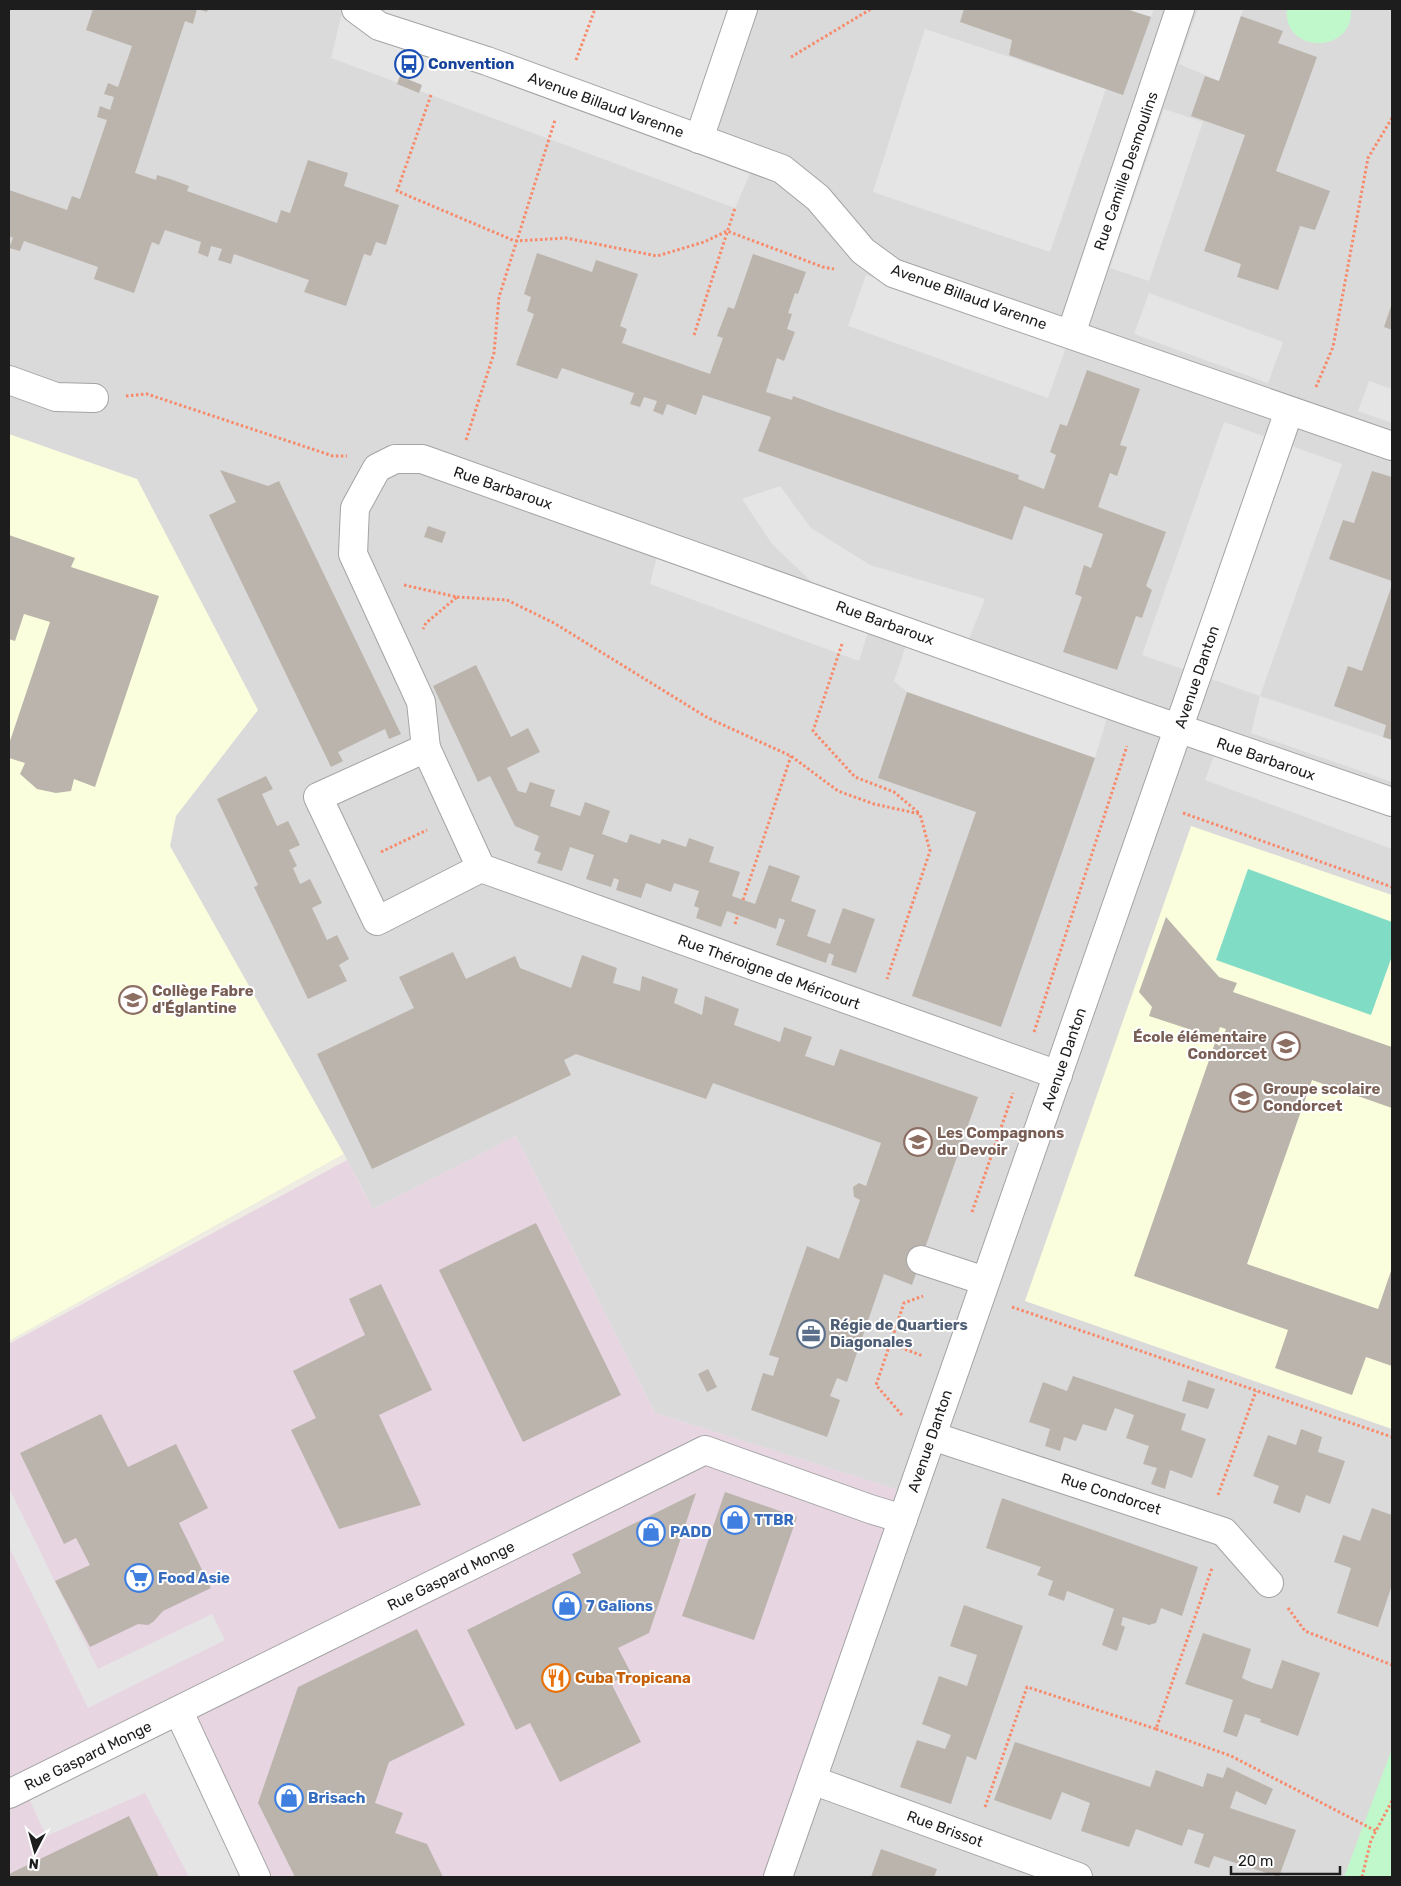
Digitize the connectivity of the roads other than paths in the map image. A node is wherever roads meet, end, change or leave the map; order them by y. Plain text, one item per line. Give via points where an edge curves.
1 (356, 9) edge
2 (743, 9) edge
3 (1180, 9) edge
4 (699, 139) junction
5 (1071, 334) junction
6 (9, 380) edge
7 (94, 398) road end
8 (1296, 413) junction
9 (1392, 446) edge
10 (1180, 729) junction
11 (426, 748) junction
12 (1392, 802) edge
13 (481, 868) junction
14 (1058, 1075) junction
15 (921, 1260) dead end
16 (983, 1289) junction
17 (932, 1436) junction
18 (903, 1519) junction
19 (1269, 1583) road end
20 (179, 1712) junction
21 (812, 1780) junction
22 (9, 1794) edge
23 (256, 1877) edge
24 (778, 1877) edge
25 (1078, 1877) edge

1 - 4 street, Avenue Billaud Varenne via 379,26
2 - 4 street
3 - 5 street, Rue Camille Desmoulins
4 - 5 street, Avenue Billaud Varenne via 782,169 818,198 864,251 893,273
5 - 8 street, Avenue Billaud Varenne
6 - 7 street via 56,397
8 - 9 street, Avenue Billaud Varenne
8 - 10 street, Avenue Danton
10 - 11 street, Rue Barbaroux via 422,459 386,463 355,508 353,554 421,702
10 - 12 street, Rue Barbaroux
10 - 14 street, Avenue Danton
11 - 13 street
11 - 13 street via 318,797 377,921
13 - 14 street, Rue Théroigne de Méricourt
14 - 16 street, Avenue Danton
15 - 16 street
16 - 17 street, Avenue Danton
17 - 18 street, Avenue Danton
17 - 19 street, Rue Condorcet via 1215,1529
18 - 20 street, Rue Gaspard Monge via 705,1450
18 - 21 street, Avenue Danton
20 - 22 street, Rue Gaspard Monge
20 - 23 street
21 - 24 street, Avenue Danton
21 - 25 street, Rue Brissot

